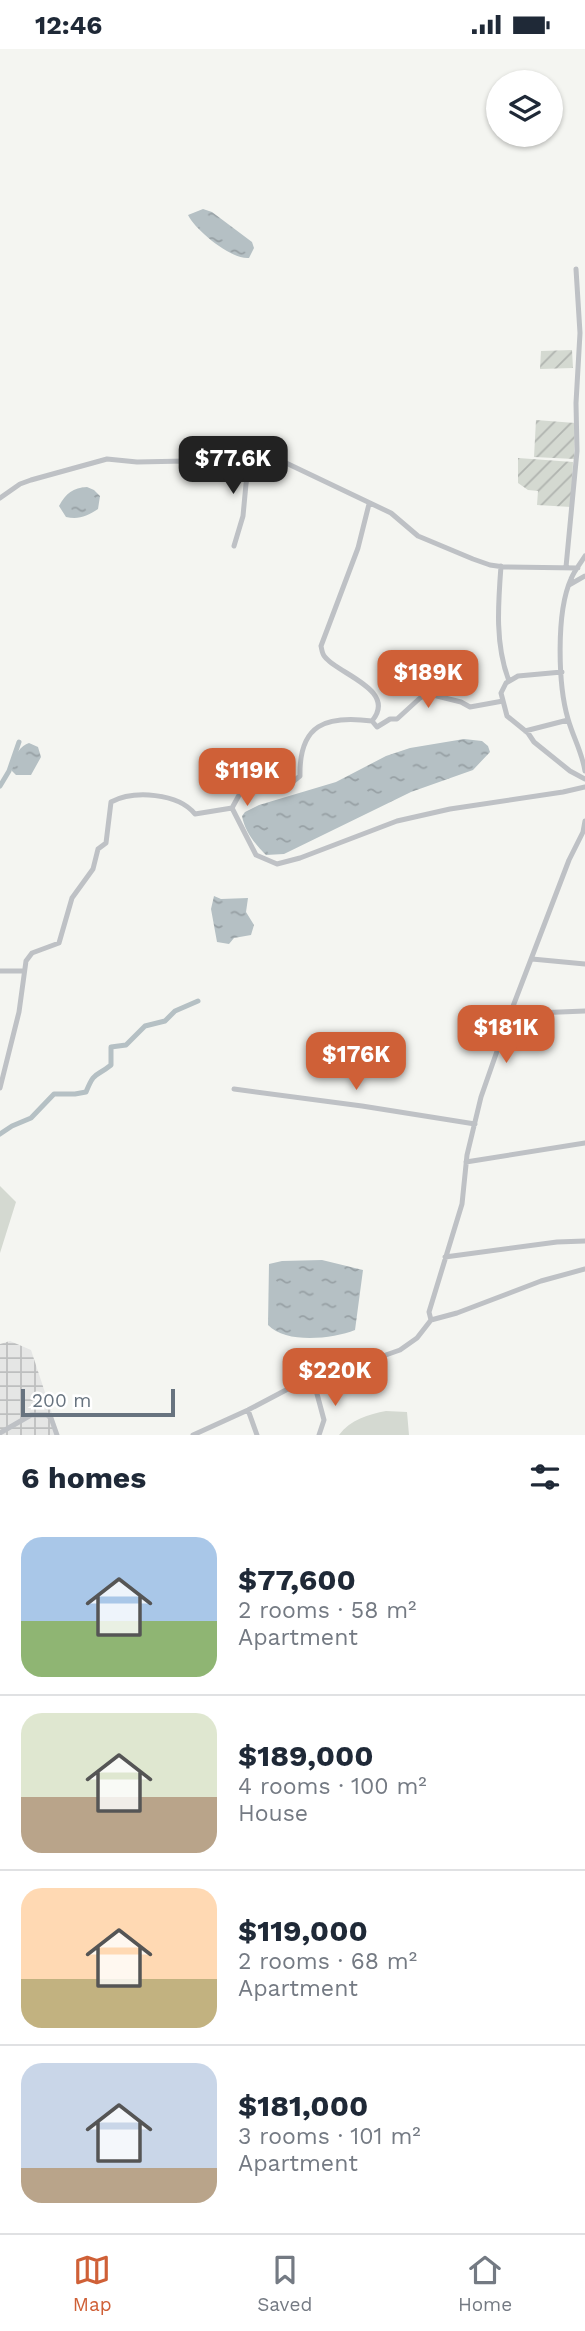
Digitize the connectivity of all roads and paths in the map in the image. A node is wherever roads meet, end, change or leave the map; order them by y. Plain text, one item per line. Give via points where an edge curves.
1 (576, 269) dead end
2 (252, 451) junction
3 (0, 498) edge
4 (369, 504) junction
5 (234, 546) dead end
6 (585, 556) edge
7 (501, 566) junction
8 (566, 568) junction
9 (578, 568) junction
10 (585, 576) edge
11 (569, 585) junction
12 (562, 672) junction
13 (509, 681) junction
14 (503, 701) junction
15 (568, 720) junction
16 (372, 721) junction
17 (524, 731) junction
18 (585, 771) edge
19 (585, 779) edge
20 (585, 786) edge
21 (232, 808) junction
22 (585, 821) edge
23 (532, 959) junction
24 (585, 964) edge
25 (0, 971) edge
26 (24, 971) junction
27 (585, 1011) edge
28 (510, 1014) junction
29 (0, 1088) edge
30 (234, 1089) dead end
31 (475, 1124) junction
32 (585, 1143) edge
33 (466, 1162) junction
34 (585, 1241) edge
35 (445, 1257) junction
36 (585, 1269) edge
37 (431, 1320) junction
38 (313, 1380) junction
39 (248, 1410) junction
40 (0, 1433) edge
41 (57, 1435) edge
42 (193, 1435) edge
43 (257, 1435) edge
44 (319, 1435) edge

1 - 8 street via 580,333 577,451
2 - 3 street via 219,467 186,461 107,459 20,484
2 - 4 street
2 - 5 street via 246,502
4 - 7 street via 391,513 418,536
4 - 16 street via 358,548 321,646 325,657 372,694 379,707
6 - 9 street
7 - 8 street
7 - 13 street via 499,634
8 - 9 street
9 - 11 street
10 - 11 street
11 - 12 street via 563,607
12 - 13 street
12 - 15 street
13 - 14 street via 501,693
14 - 16 street via 470,707 429,694 397,719 377,727
14 - 17 street via 507,716
15 - 17 street
15 - 18 street
16 - 21 street via 350,718 321,723 303,744 300,776 290,784 276,785 250,775
17 - 19 street
20 - 21 street via 397,821 277,864 256,855
21 - 26 street via 195,814 167,797 111,802 106,843 98,849 93,869 72,898 59,943 32,953
22 - 23 street
23 - 24 street
23 - 28 street
25 - 26 street
26 - 29 street
27 - 28 street
28 - 31 street
30 - 31 street
31 - 33 street
32 - 33 street
33 - 35 street via 462,1205
34 - 35 street
35 - 37 street via 429,1312
36 - 37 street
37 - 38 street via 400,1350
38 - 39 street
38 - 44 street via 324,1420
39 - 42 street
39 - 43 street
40 - 41 street via 31,1415 47,1415

